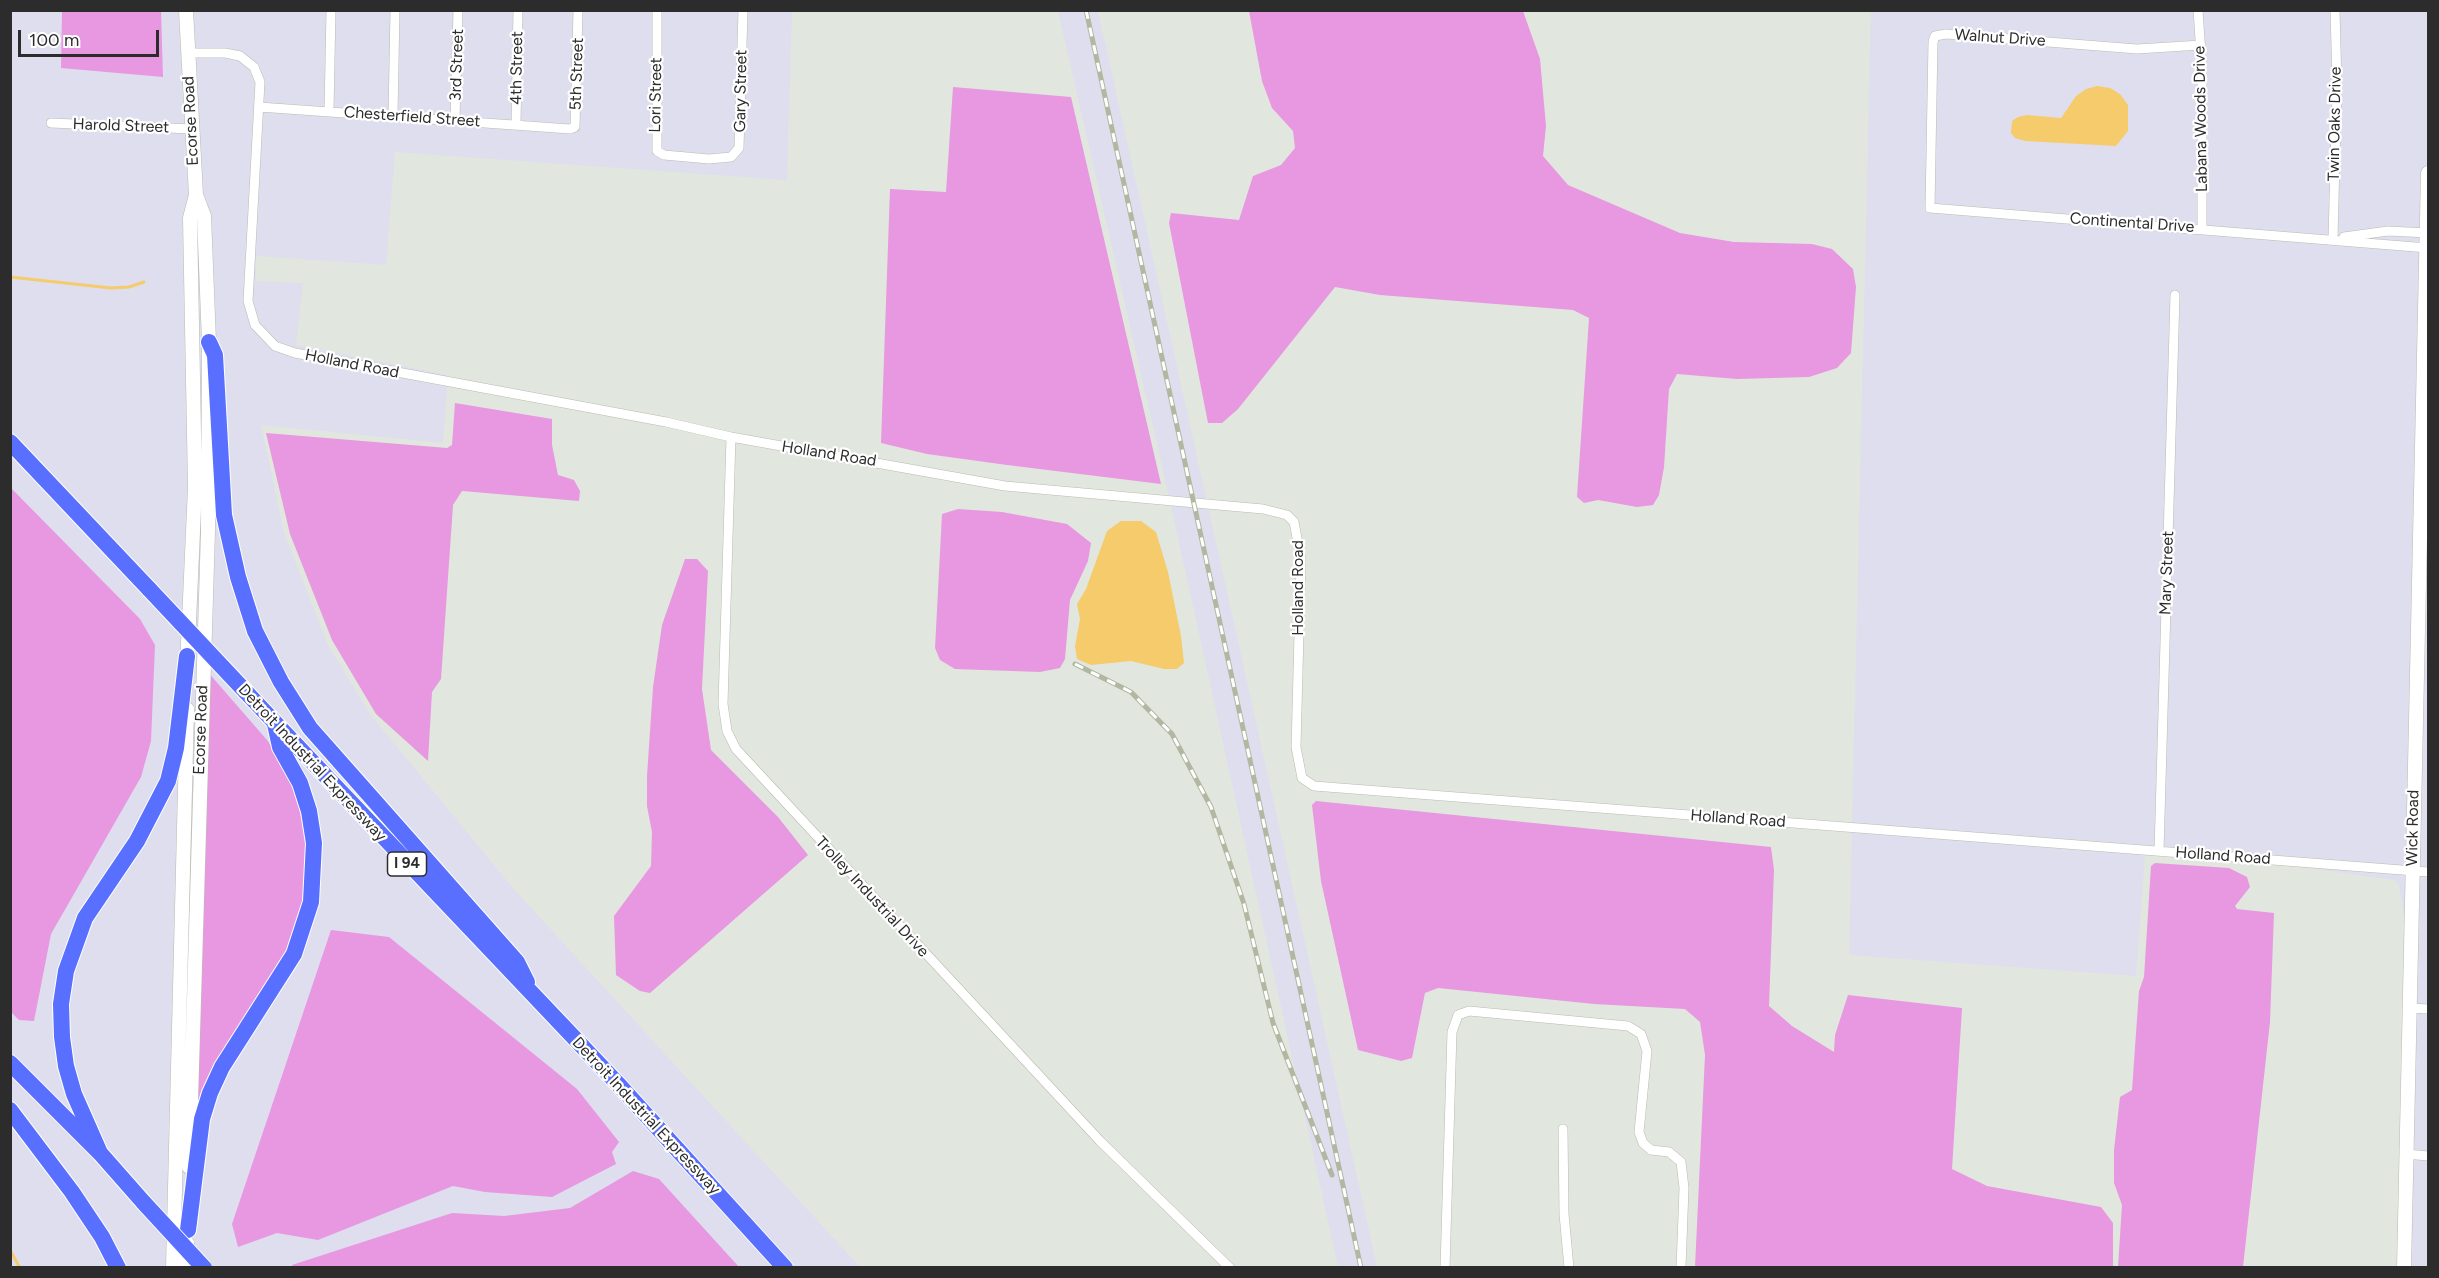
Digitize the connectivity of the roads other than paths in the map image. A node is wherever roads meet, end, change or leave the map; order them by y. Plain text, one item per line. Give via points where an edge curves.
1 (186, 10) edge
2 (331, 10) edge
3 (395, 10) edge
4 (458, 10) edge
5 (518, 10) edge
6 (578, 10) edge
7 (657, 10) edge
8 (743, 10) edge
9 (2198, 10) edge
10 (2335, 10) edge
11 (2201, 45) junction
12 (187, 53) junction
13 (259, 107) junction
14 (328, 111) junction
15 (393, 116) junction
16 (455, 120) junction
17 (51, 123) dead end
18 (516, 125) junction
19 (191, 129) junction
20 (566, 129) joint
21 (684, 157) joint
22 (2428, 173) edge
23 (196, 195) junction
24 (1930, 208) joint
25 (2202, 228) junction
26 (2428, 233) edge
27 (2333, 238) junction
28 (2428, 248) edge
29 (2175, 295) dead end
30 (209, 342) junction
31 (731, 437) junction
32 (10, 442) edge
33 (187, 656) junction
34 (274, 724) junction
35 (2159, 851) junction
36 (2412, 871) junction
37 (2428, 872) edge
38 (539, 1004) junction
39 (2410, 1008) junction
40 (2428, 1009) edge
41 (10, 1063) edge
42 (10, 1110) edge
43 (1563, 1129) dead end
44 (100, 1153) junction
45 (2406, 1154) junction
46 (2428, 1156) edge
47 (188, 1230) junction
48 (118, 1268) edge
49 (173, 1268) edge
50 (186, 1268) edge
51 (204, 1268) edge
52 (785, 1268) edge
53 (1230, 1268) edge
54 (1445, 1268) edge
55 (1569, 1268) edge
56 (1681, 1268) edge
57 (2404, 1268) edge

1 - 12 main road, Ecorse Road
2 - 14 street
3 - 15 street
4 - 16 street, 3rd Street
5 - 18 street, 4th Street
6 - 20 street, 5th Street via 575,127
7 - 21 street, Lori Street via 655,145 660,154
8 - 21 street, Gary Street via 740,148 725,158
9 - 11 street, Labana Woods Drive
10 - 27 street, Twin Oaks Drive
11 - 24 street, Walnut Drive via 2137,49 1935,36
11 - 25 street, Labana Woods Drive
12 - 13 street, Holland Road via 225,53 245,59 254,67 260,82
12 - 19 main road, Ecorse Road
13 - 14 street, Chesterfield Street
13 - 31 street, Holland Road via 248,301 255,325 271,344 295,353
14 - 15 street, Chesterfield Street
15 - 16 street, Chesterfield Street
16 - 18 street, Chesterfield Street
17 - 19 street, Harold Street
18 - 20 street, Chesterfield Street
19 - 23 main road, Ecorse Road
22 - 26 main road, Wick Road
23 - 30 main road, Ecorse Road via 204,216
23 - 33 main road, Ecorse Road via 190,218 195,487
24 - 25 street, Continental Drive
25 - 27 street, Continental Drive
26 - 27 street, Continental Drive via 2388,231
26 - 28 main road, Wick Road
27 - 28 street, Continental Drive
28 - 36 main road, Wick Road
29 - 35 street, Mary Street
30 - 38 highway via 215,355 224,514 255,631 310,728 517,962
30 - 47 main road, Ecorse Road via 208,530
31 - 35 street, Holland Road via 1005,486 1263,509 1287,515 1296,529 1301,559 1296,747 1302,778 1317,787
31 - 53 street, Trolley Industrial Drive via 723,704 727,731 736,749 1100,1141
32 - 34 highway, Detroit Industrial Expressway / I 94, bridge
33 - 44 highway via 168,781 137,841 85,918 66,971 62,1004 66,1066
33 - 49 main road, Ecorse Road
34 - 38 highway, Detroit Industrial Expressway / I 94
34 - 47 highway via 280,747 300,783 309,811 314,843 311,902 294,954 222,1067 210,1093 202,1119
35 - 36 street, Holland Road
36 - 37 street, Holland Road
36 - 39 main road, Wick Road
38 - 52 highway, Detroit Industrial Expressway / I 94 via 618,1084
39 - 40 street
39 - 45 main road, Wick Road
41 - 44 highway
42 - 48 highway via 72,1192
43 - 55 street
44 - 51 highway, bridge
45 - 46 street
45 - 57 main road, Wick Road
47 - 50 main road, Ecorse Road
54 - 56 street via 1452,1032 1458,1015 1469,1011 1628,1026 1641,1034 1647,1051 1639,1132 1651,1150 1669,1152 1681,1162

